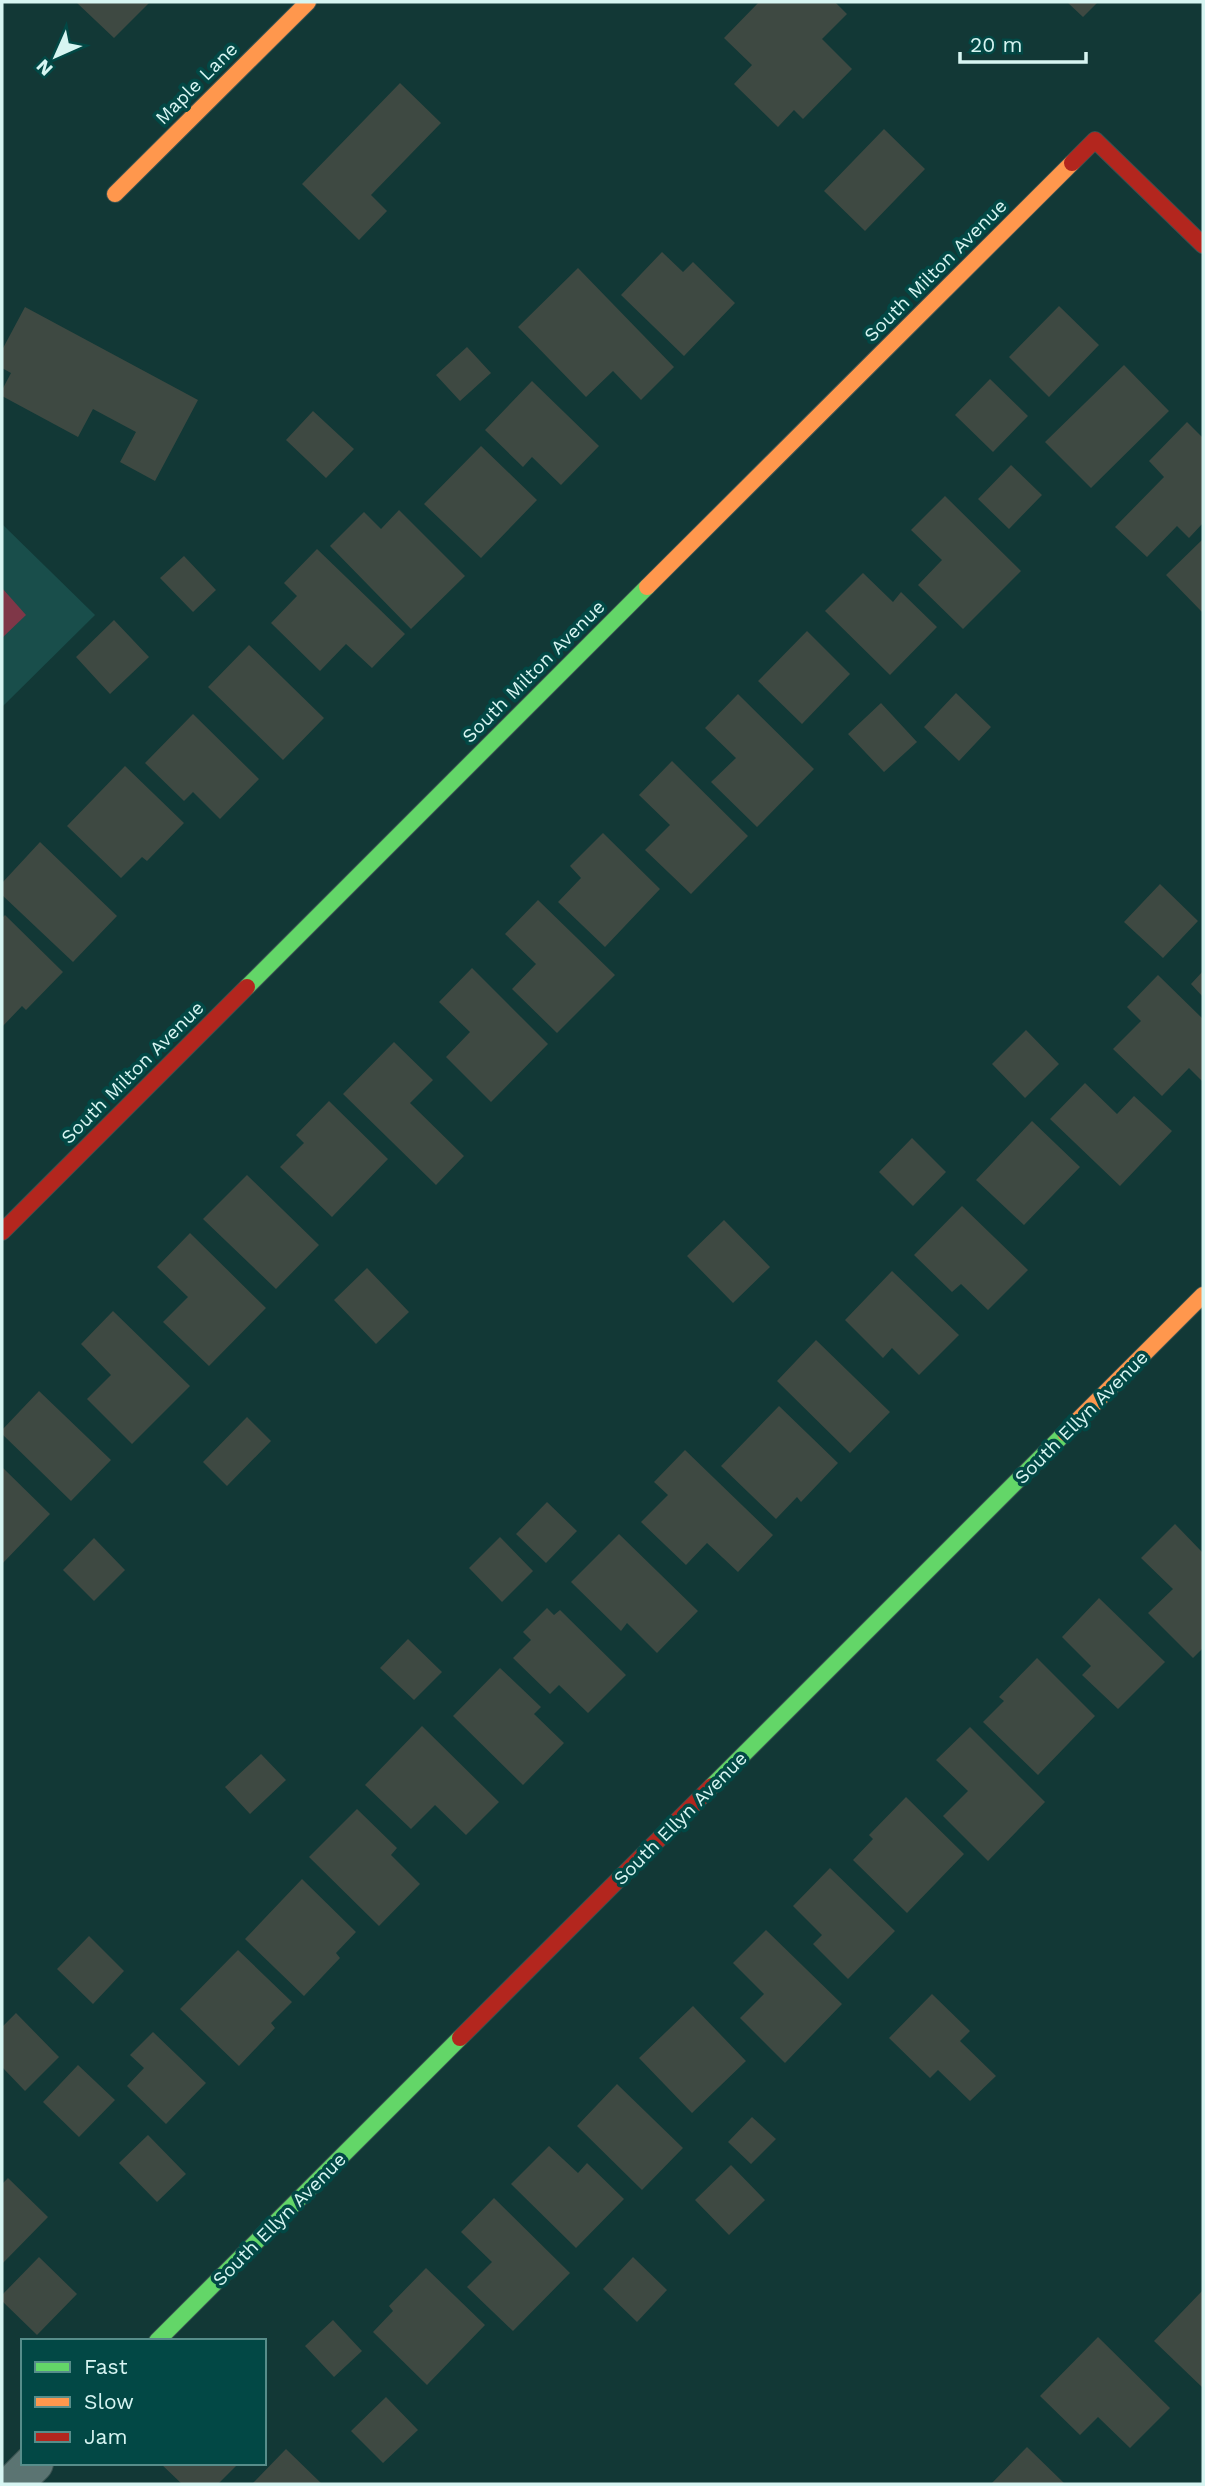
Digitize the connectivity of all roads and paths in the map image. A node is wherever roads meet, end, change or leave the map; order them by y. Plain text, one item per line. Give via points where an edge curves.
1 (307, 2) edge
2 (115, 194) dead end
3 (1203, 245) edge
4 (2, 1232) edge
5 (1203, 1295) edge
6 (159, 2339) edge
7 (32, 2465) edge
8 (13, 2484) edge

1 - 2 street, Maple Lane
3 - 4 street, South Milton Avenue via 1095,140
5 - 6 street, South Ellyn Avenue
7 - 8 street

